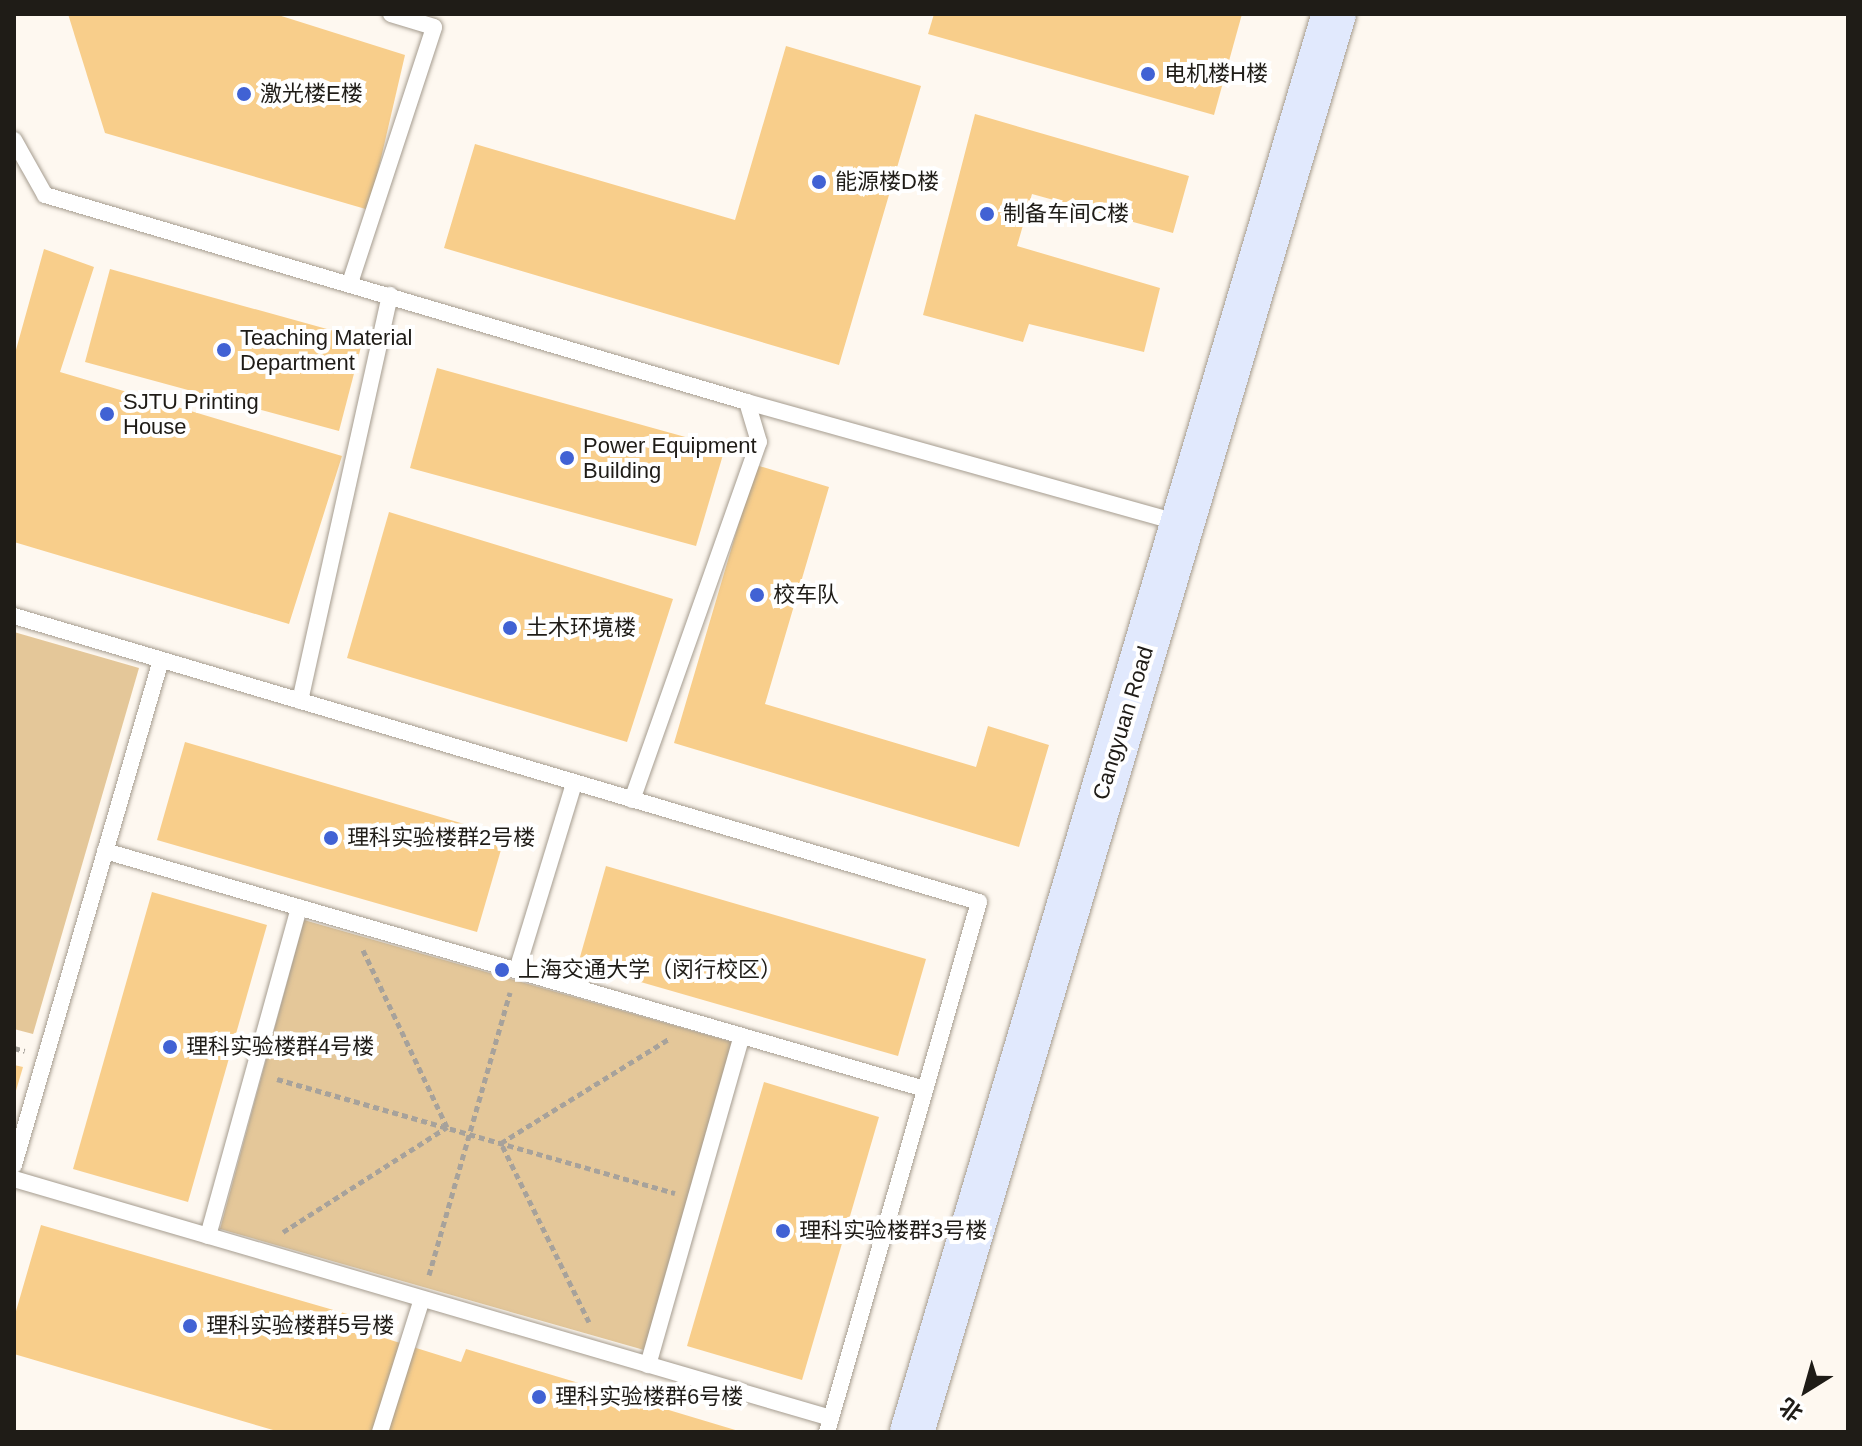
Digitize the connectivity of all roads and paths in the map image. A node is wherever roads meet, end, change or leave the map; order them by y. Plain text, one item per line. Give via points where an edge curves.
1 (391, 14) edge
2 (1334, 14) edge
3 (14, 140) edge
4 (350, 283) junction
5 (390, 295) junction
6 (747, 402) junction
7 (1183, 523) junction
8 (14, 616) edge
9 (161, 660) junction
10 (300, 701) junction
11 (574, 783) junction
12 (632, 800) junction
13 (105, 851) junction
14 (299, 907) junction
15 (349, 922) junction
16 (517, 970) junction
17 (696, 1023) junction
18 (742, 1036) junction
19 (254, 1072) junction
20 (925, 1089) junction
21 (447, 1127) junction
22 (470, 1134) junction
23 (501, 1143) junction
24 (14, 1165) edge
25 (14, 1179) edge
26 (695, 1199) junction
27 (208, 1236) junction
28 (255, 1250) junction
29 (422, 1299) junction
30 (603, 1352) junction
31 (648, 1365) junction
32 (829, 1425) edge
33 (380, 1432) edge
34 (912, 1432) edge

1 - 4 lane via 434,27
2 - 7 street, Cangyuan Road
3 - 4 lane via 45,195
4 - 5 lane
5 - 6 lane
5 - 10 lane
6 - 7 lane
6 - 12 lane via 759,442
7 - 34 street, Cangyuan Road
8 - 9 lane
9 - 10 lane
9 - 13 lane
10 - 11 lane
11 - 12 lane
11 - 16 lane
12 - 20 lane via 979,902
13 - 14 lane
13 - 24 lane
14 - 15 lane
14 - 19 lane
15 - 16 lane
15 - 21 path
16 - 17 lane
16 - 22 path
17 - 18 lane
17 - 23 path
18 - 20 lane
18 - 26 lane
19 - 21 path
19 - 27 lane
20 - 32 lane
21 - 22 path
21 - 28 path
22 - 23 path
22 - 29 path
23 - 26 path
23 - 30 path
25 - 27 lane
26 - 31 lane
27 - 28 lane
28 - 29 lane
29 - 30 lane
29 - 33 lane
30 - 31 lane
31 - 32 lane

